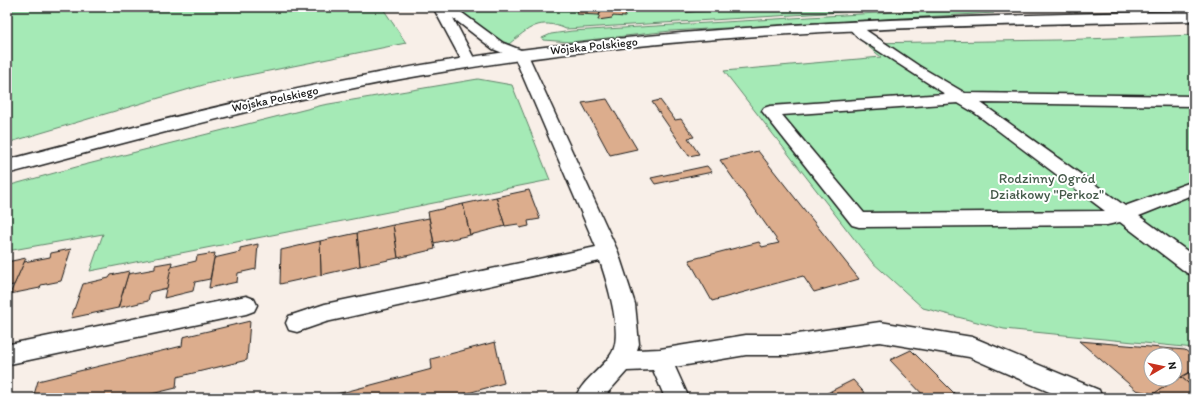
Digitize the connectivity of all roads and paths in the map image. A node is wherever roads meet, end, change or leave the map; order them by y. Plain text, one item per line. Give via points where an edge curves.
1 (440, 7) edge
2 (446, 7) edge
3 (1194, 16) edge
4 (854, 26) junction
5 (521, 55) junction
6 (469, 62) junction
7 (962, 98) junction
8 (1194, 101) edge
9 (7, 167) edge
10 (1194, 187) edge
11 (1122, 215) junction
12 (608, 252) junction
13 (1194, 267) edge
14 (246, 305) dead end
15 (297, 323) dead end
16 (8, 355) edge
17 (660, 359) junction
18 (621, 361) junction
19 (587, 398) edge
20 (677, 398) edge
21 (1090, 398) edge

1 - 6 street
2 - 5 street via 498,46
3 - 4 street, Wojska Polskiego
4 - 5 street, Wojska Polskiego via 607,44
4 - 7 street via 914,69
5 - 6 street, Wojska Polskiego
5 - 12 street
6 - 9 street, Wojska Polskiego via 370,79 252,104 158,126
7 - 8 street
7 - 11 street
7 - 11 street via 770,111 859,220 1107,218
10 - 11 street
11 - 13 street
12 - 15 street via 325,313
12 - 18 street via 624,304 627,344
14 - 16 street
17 - 18 street
17 - 20 street
17 - 21 street via 746,345 791,345 880,332 972,347
18 - 19 street

